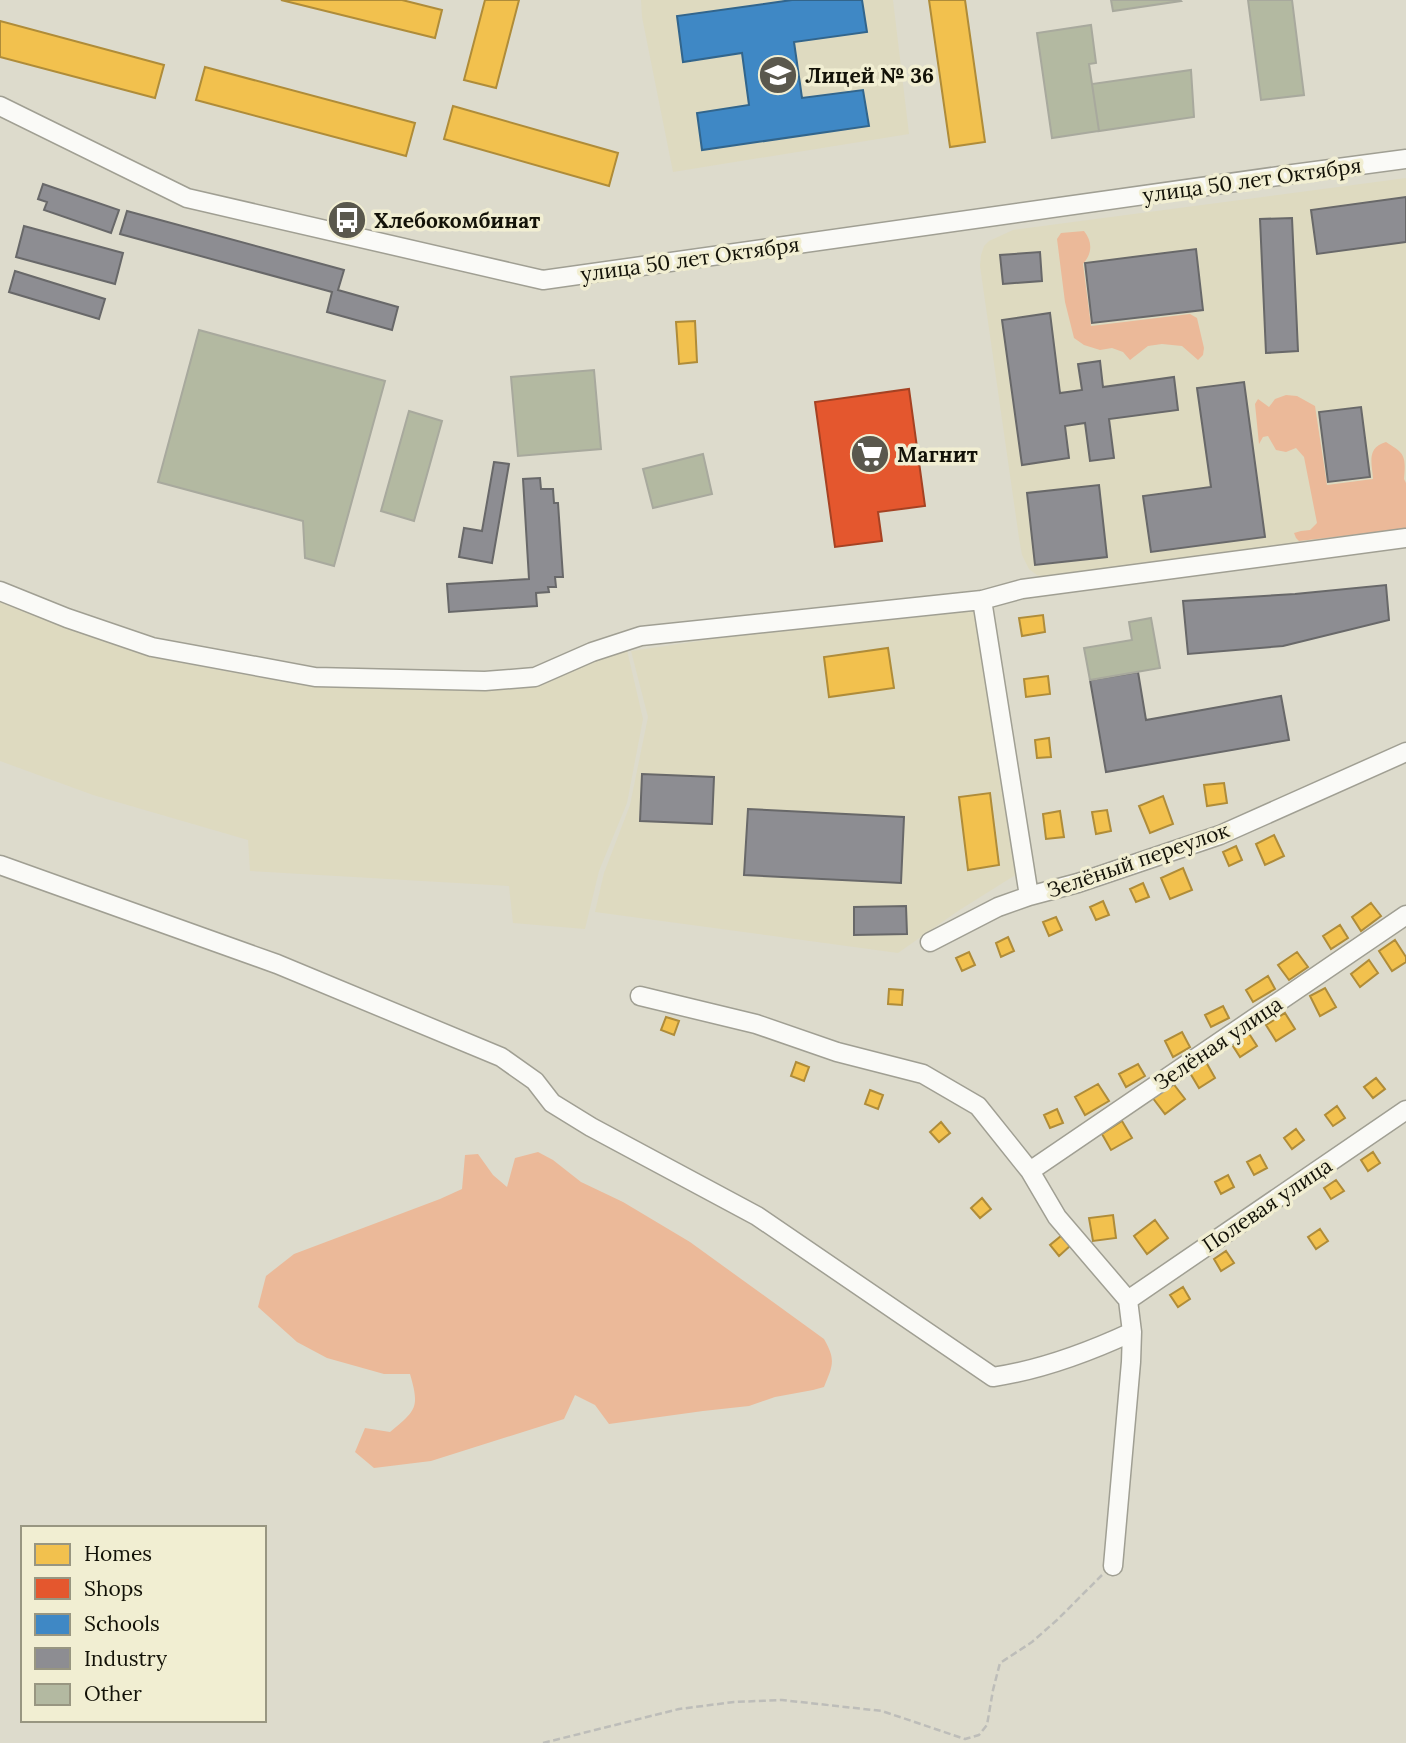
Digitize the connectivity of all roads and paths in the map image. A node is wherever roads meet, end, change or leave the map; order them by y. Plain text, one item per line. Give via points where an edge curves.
1 (0, 106) edge
2 (1406, 159) edge
3 (1406, 538) edge
4 (0, 591) edge
5 (982, 600) junction
6 (1406, 752) edge
7 (0, 864) edge
8 (1030, 896) junction
9 (1406, 915) edge
10 (930, 942) dead end
11 (640, 996) dead end
12 (1406, 1110) edge
13 (1030, 1171) junction
14 (1128, 1300) junction
15 (1132, 1332) junction
16 (1113, 1566) joint
17 (543, 1743) edge

1 - 2 street, улица 50 лет Октября via 187,198 543,281
3 - 5 street via 1022,589
4 - 5 street via 152,647 193,655 315,677 485,681 535,677 641,636
5 - 8 street, Зелёный переулок
6 - 8 street, Зелёный переулок via 1220,835
7 - 15 street via 277,964 501,1057 535,1081 552,1103 757,1216 993,1377 1098,1348
8 - 10 street
9 - 13 street, Зелёная улица
11 - 13 street via 756,1024 837,1052 923,1074 978,1107
12 - 14 street, Полевая улица
13 - 14 street via 1057,1217
14 - 15 street
15 - 16 street
16 - 17 path via 1032,1642 1000,1663 987,1725 979,1735 965,1739 882,1711 782,1700 679,1709

